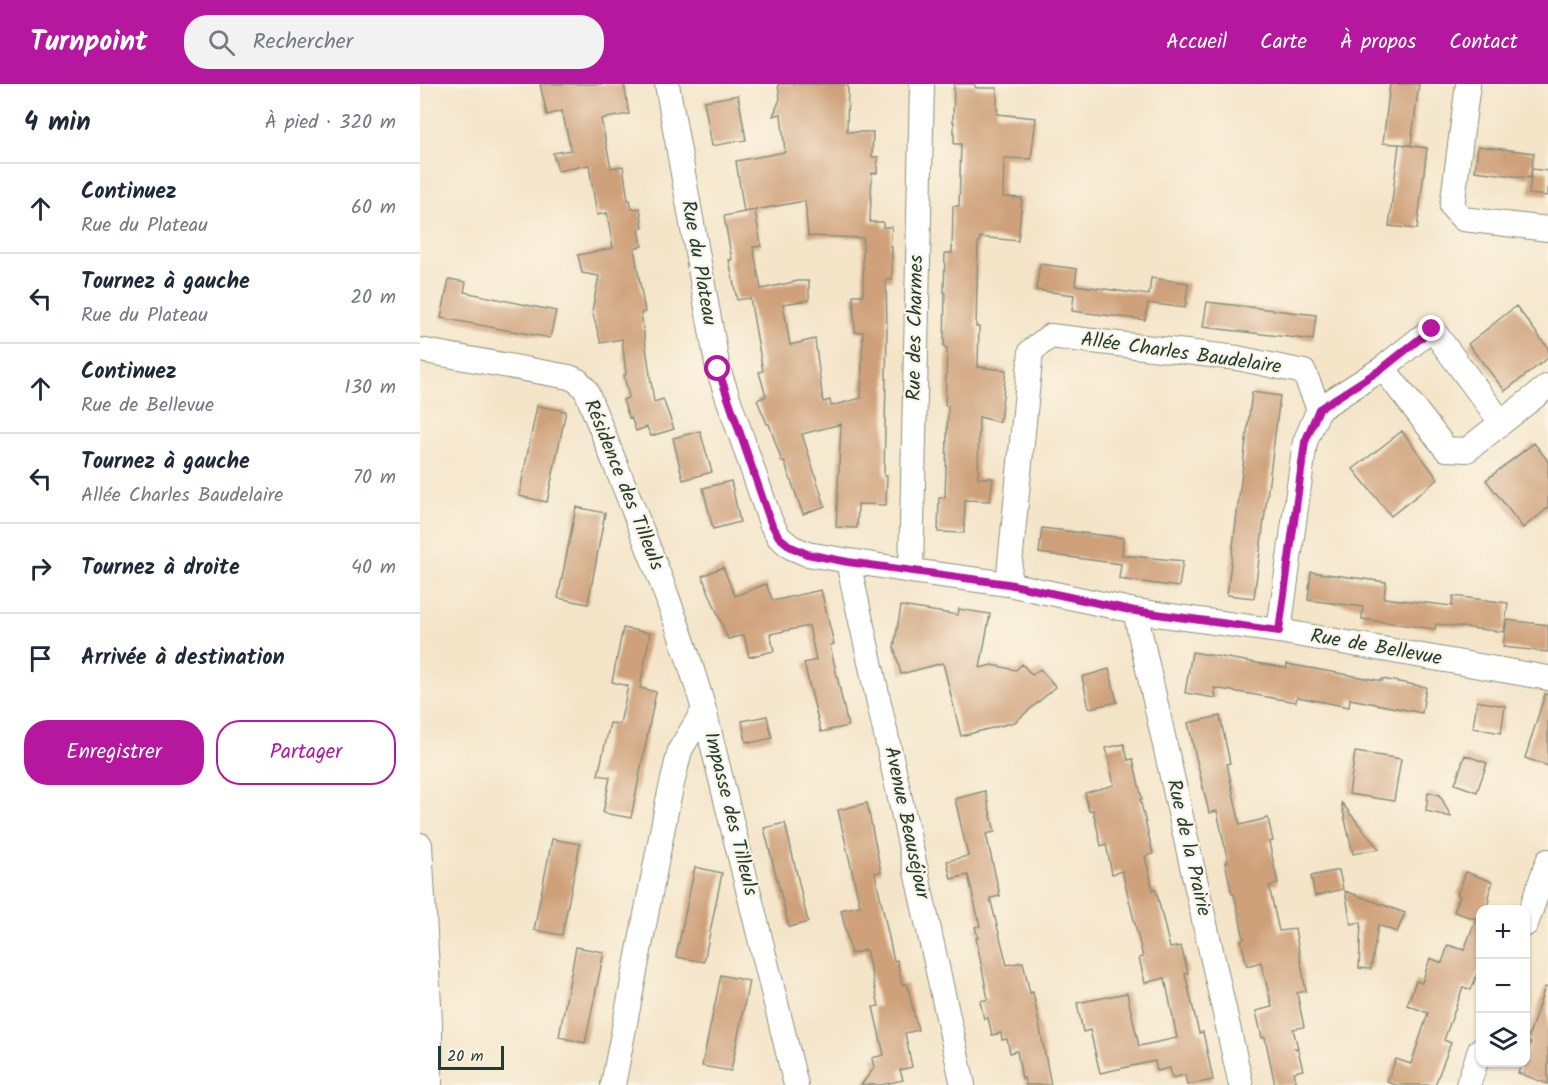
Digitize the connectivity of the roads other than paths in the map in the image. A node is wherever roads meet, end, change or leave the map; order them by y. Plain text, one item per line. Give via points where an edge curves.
1 (667, 84) edge
2 (922, 84) edge
3 (1468, 84) edge
4 (1548, 229) edge
5 (420, 350) edge
6 (1383, 368) junction
7 (1548, 386) edge
8 (1319, 409) junction
9 (1501, 422) junction
10 (848, 562) junction
11 (911, 571) junction
12 (1008, 584) junction
13 (1135, 611) junction
14 (1279, 631) junction
15 (1548, 678) edge
16 (704, 710) junction
17 (420, 845) edge
18 (1548, 861) edge
19 (1530, 913) edge
20 (1476, 1062) edge
21 (427, 1074) edge
22 (613, 1085) edge
23 (796, 1085) edge
24 (963, 1085) edge
25 (1241, 1085) edge
26 (1468, 1085) edge

1 - 10 street, Rue du Plateau via 718,369 771,523 791,547
2 - 11 street, Rue des Charmes
3 - 4 street via 1452,207 1463,219
5 - 16 street, Résidence des Tilleuls via 569,377 586,390 674,614
6 - 8 street
6 - 9 street via 1446,449 1467,450
6 - 9 street via 1432,329
7 - 9 street
8 - 12 street, Allée Charles Baudelaire via 1304,372 1237,358 1050,336 1031,351
8 - 14 street via 1305,442
10 - 11 street, Rue de Bellevue
10 - 24 street, Avenue Beauséjour
11 - 12 street, Rue de Bellevue
12 - 13 street, Rue de Bellevue
13 - 14 street, Rue de Bellevue
13 - 25 street, Rue de la Prairie
14 - 15 street, Rue de Bellevue
16 - 22 street, Impasse des Tilleuls via 680,750
16 - 23 street, Impasse des Tilleuls
17 - 21 street via 430,1023
18 - 19 street
20 - 26 street

